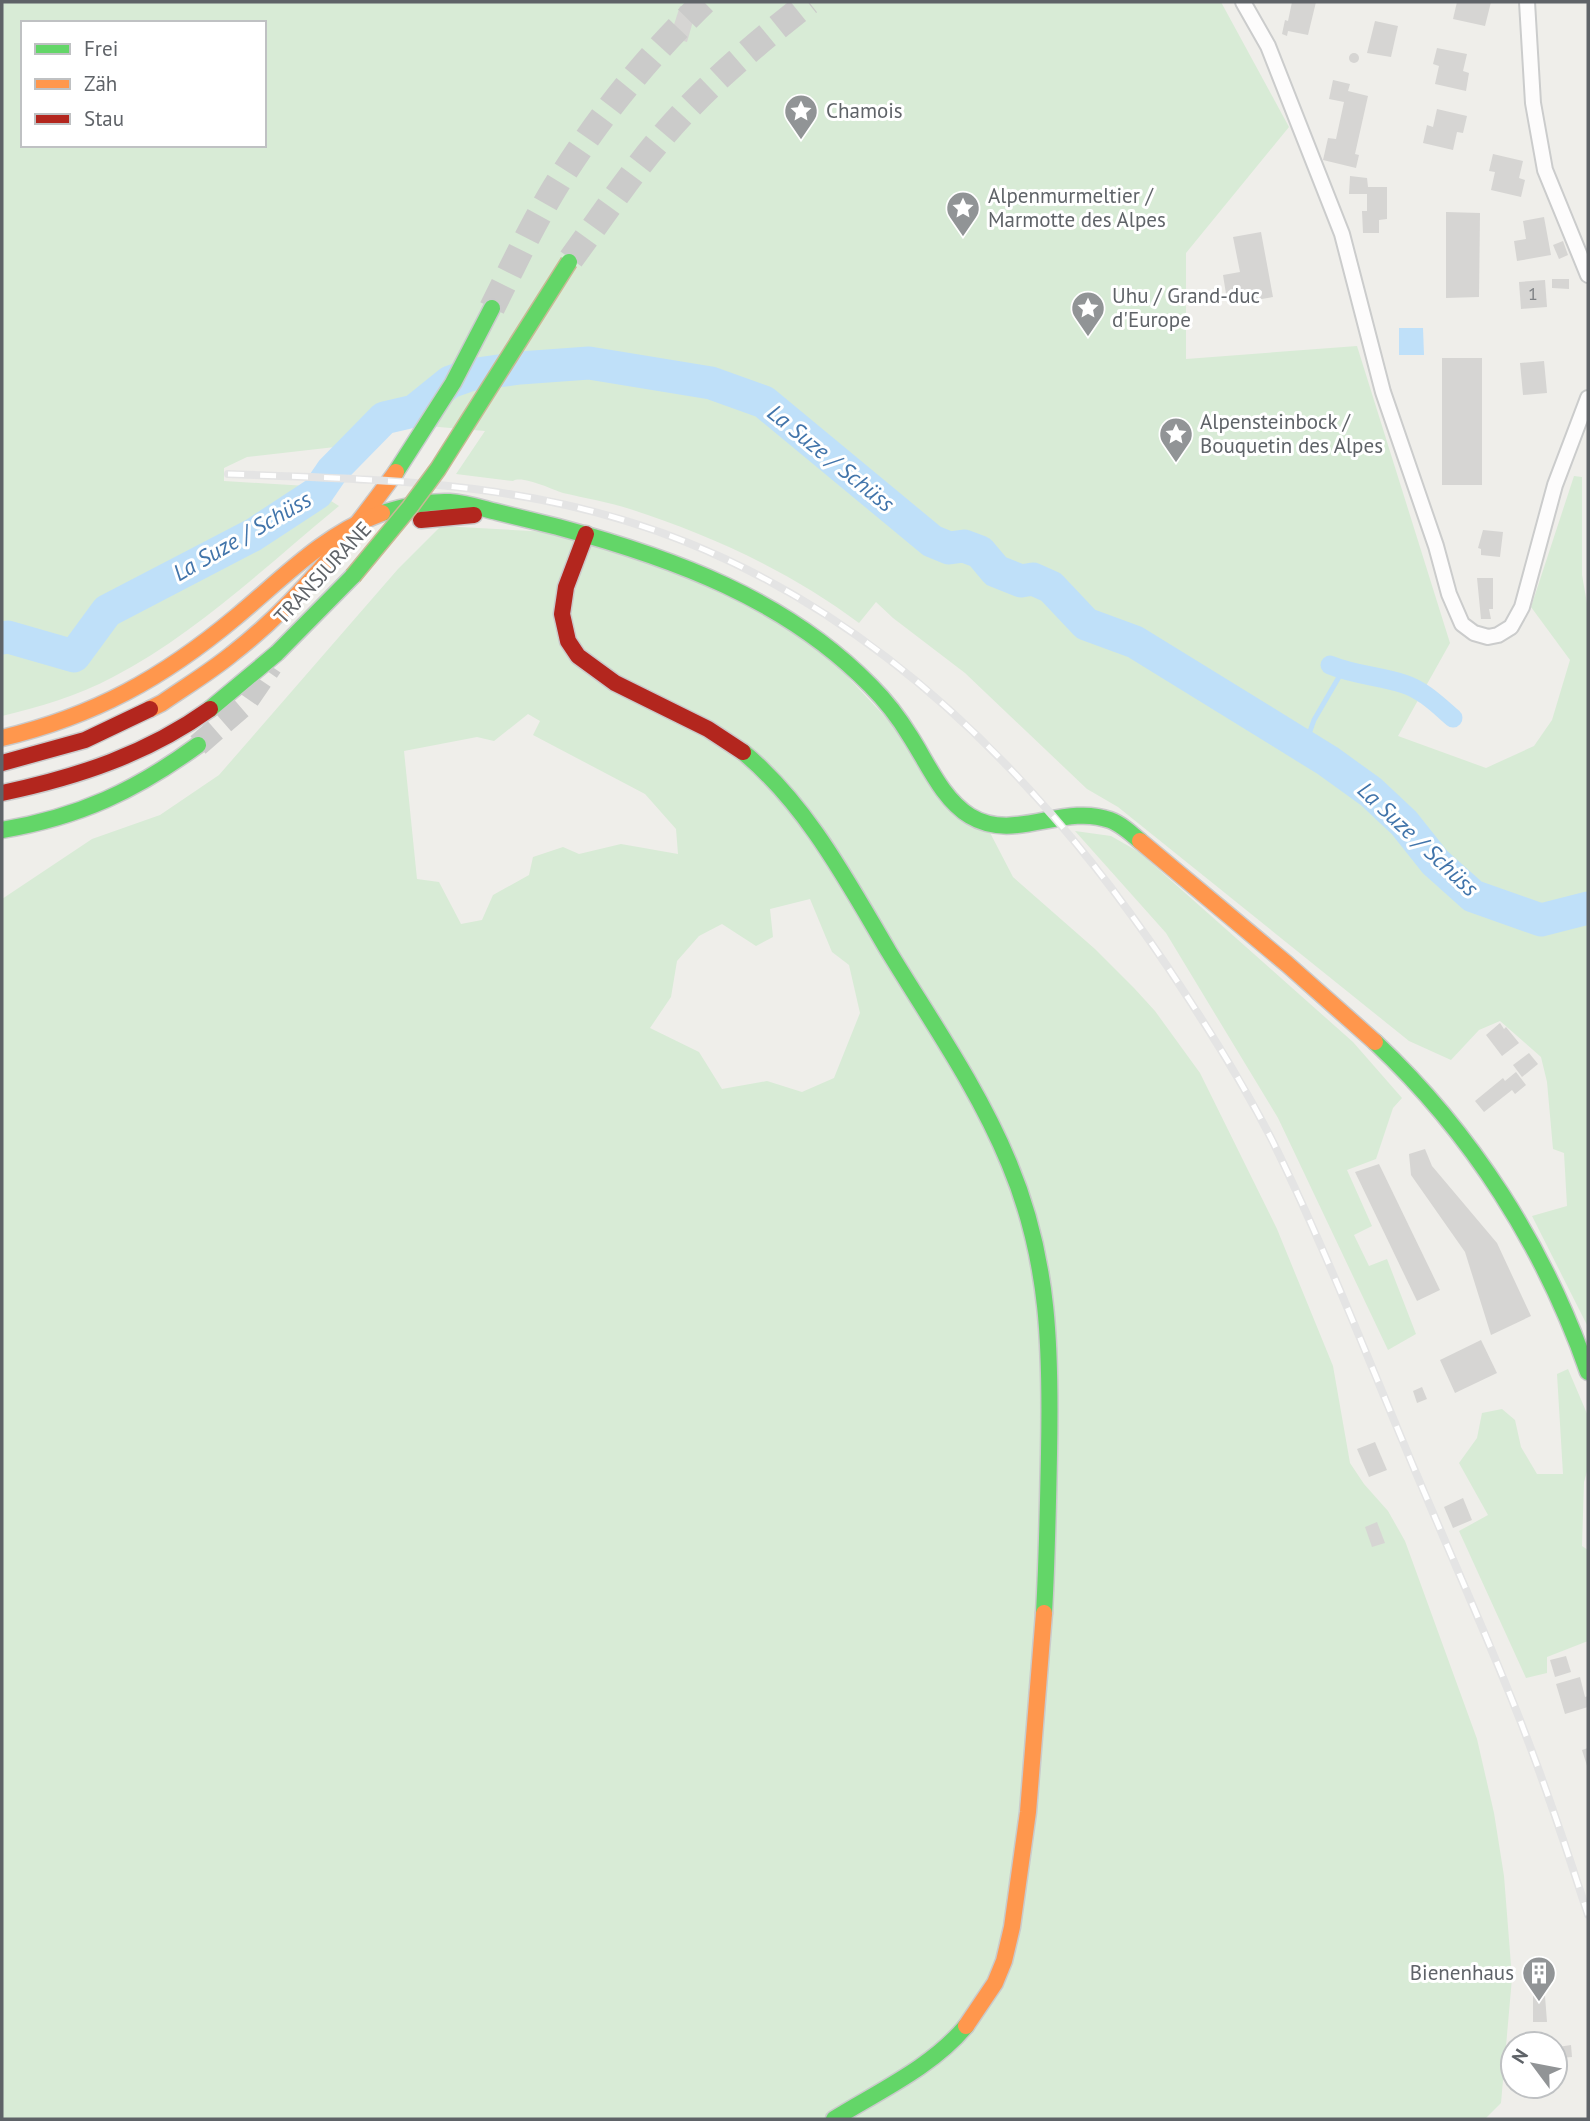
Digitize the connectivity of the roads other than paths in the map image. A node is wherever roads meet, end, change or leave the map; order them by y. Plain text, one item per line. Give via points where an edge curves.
1 (1243, 2) edge
2 (1527, 2) edge
3 (570, 260) tunnel mouth
4 (1588, 275) edge
5 (491, 310) tunnel mouth
6 (1588, 398) edge
7 (501, 513) junction
8 (421, 520) dead end
9 (586, 534) junction
10 (2, 738) edge
11 (198, 745) tunnel mouth
12 (2, 762) edge
13 (2, 793) edge
14 (2, 830) edge
15 (1588, 1372) edge
16 (834, 2119) edge

1 - 6 street via 1268,46 1342,234 1383,392 1449,594 1462,624 1474,633 1498,635 1511,627 1522,607 1555,485
2 - 4 street via 1533,103 1545,170
3 - 13 main road, TRANSJURANE, bridge via 484,400 396,525 353,576 262,666 185,726 147,748 56,781
5 - 12 main road, TRANSJURANE via 447,394 385,489 321,567 248,640 186,690 135,719 64,746
7 - 8 main road
7 - 9 main road
7 - 10 main road via 446,502 404,507 366,519 310,553 226,625 156,676 55,724
9 - 15 main road via 711,579 772,608 816,638 890,706 952,799 975,819 1013,827 1094,816 1111,820 1132,834 1379,1046 1439,1110 1499,1190 1544,1264
9 - 16 main road via 562,603 566,638 574,651 619,684 721,736 758,763 781,788 824,846 988,1118 1019,1189 1041,1273 1049,1338 1048,1584 1027,1830 1009,1944 995,1982 961,2034 933,2059
11 - 14 main road via 150,780 104,803 51,821

